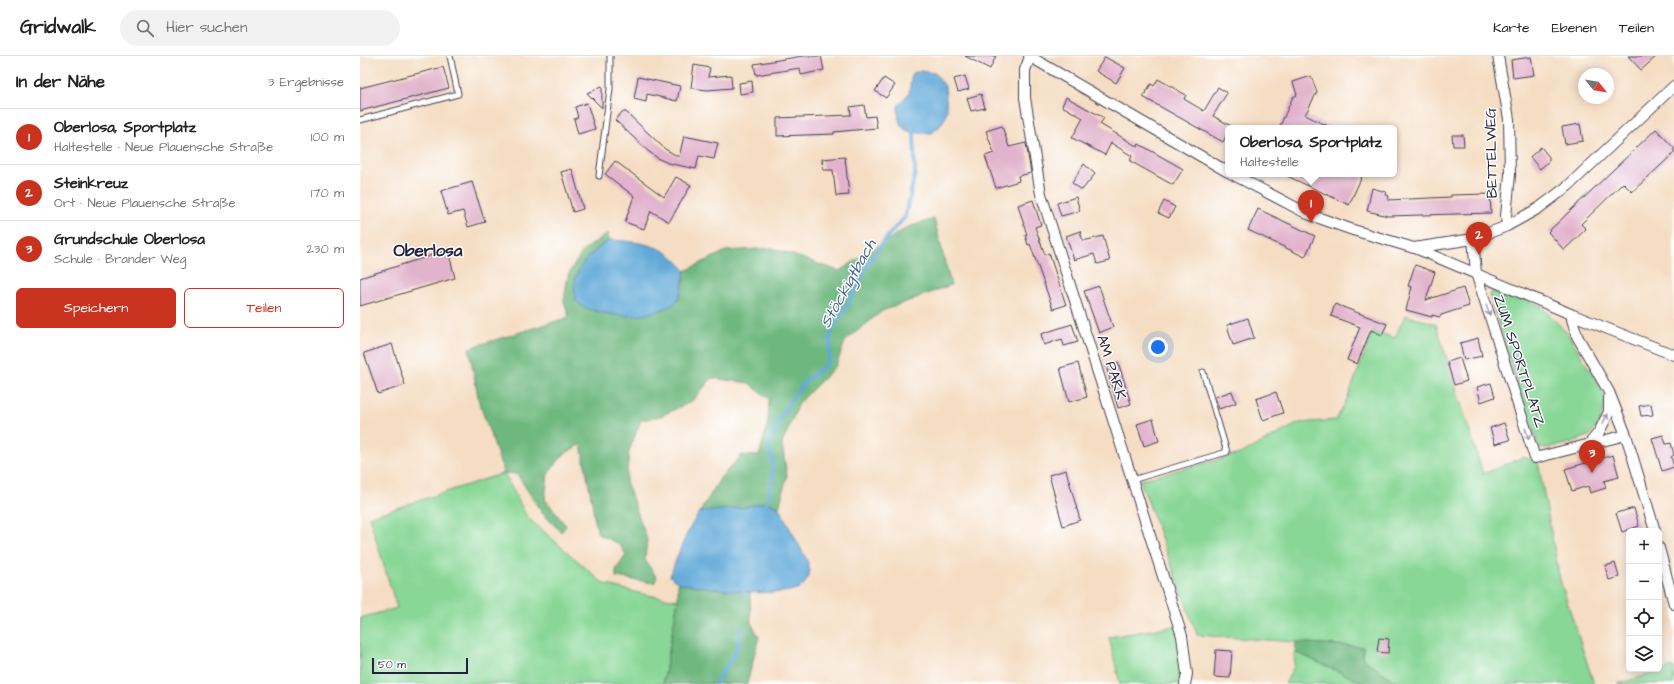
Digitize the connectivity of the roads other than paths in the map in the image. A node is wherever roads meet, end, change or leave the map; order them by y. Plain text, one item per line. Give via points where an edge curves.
1 (450, 56) edge
2 (610, 56) edge
3 (1030, 56) edge
4 (1498, 56) edge
5 (1674, 86) edge
6 (360, 120) edge
7 (1225, 170) edge
8 (599, 176) dead end
9 (1238, 177) edge
10 (1507, 226) junction
11 (1472, 239) junction
12 (1414, 248) junction
13 (1476, 273) junction
14 (1573, 315) junction
15 (1674, 355) edge
16 (1203, 372) dead end
17 (1609, 392) junction
18 (1626, 435) junction
19 (1590, 443) junction
20 (1132, 480) junction
21 (1653, 528) edge
22 (1662, 559) edge
23 (1674, 604) edge
24 (1185, 684) edge

1 - 6 lane via 458,94
2 - 8 lane via 610,89
3 - 7 street
3 - 20 street, AM PARK via 1025,70 1025,98 1041,194
4 - 10 street, BETTELWEG via 1509,119 1510,175
5 - 10 street via 1568,186 1539,208
9 - 12 street via 1308,214
10 - 11 street
11 - 12 street
11 - 13 street, ZUM SPORTPLATZ
12 - 13 street
13 - 14 street
13 -> 19 street, ZUM SPORTPLATZ via 1535,458
14 - 15 street
14 - 17 street via 1577,336
16 - 20 lane via 1227,452
17 - 18 street
19 -> 17 street via 1609,412
18 - 19 street
18 - 21 street
20 - 24 street, AM PARK via 1182,636 1187,674
22 - 23 street

